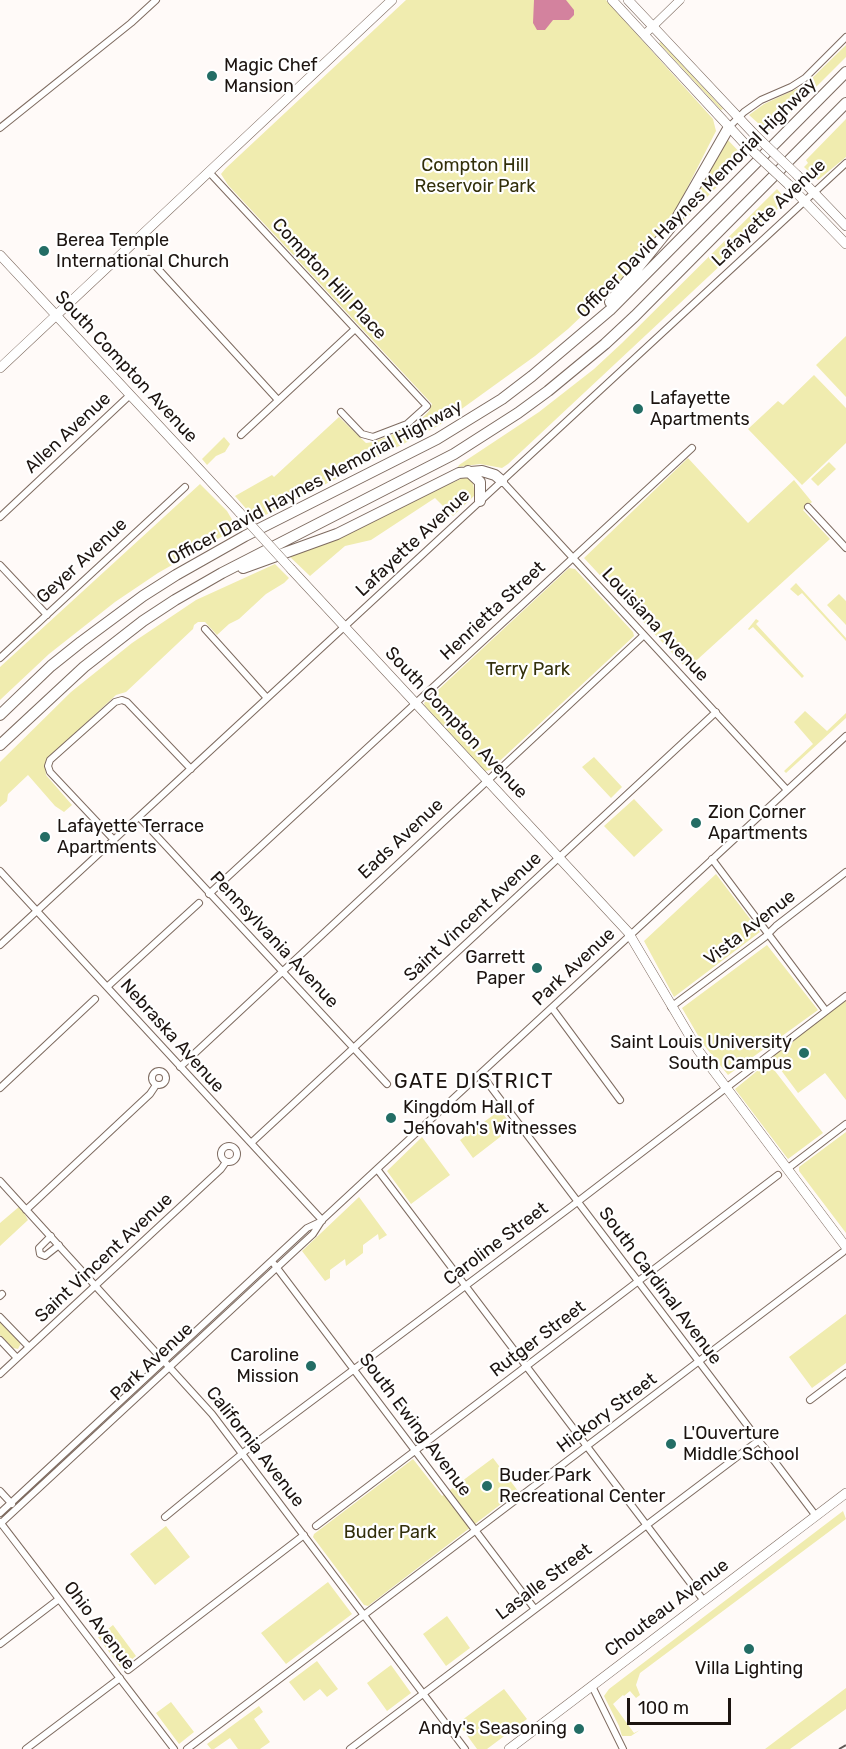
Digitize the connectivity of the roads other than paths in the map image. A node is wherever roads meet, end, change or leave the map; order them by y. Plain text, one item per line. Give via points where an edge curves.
1 (156, 0) edge
2 (392, 0) edge
3 (612, 0) edge
4 (628, 0) edge
5 (680, 0) edge
6 (653, 27) junction
7 (645, 34) junction
8 (846, 37) edge
9 (846, 72) edge
10 (846, 103) edge
11 (738, 118) junction
12 (729, 127) junction
13 (0, 128) edge
14 (846, 163) edge
15 (209, 172) junction
16 (814, 192) junction
17 (805, 201) junction
18 (846, 226) edge
19 (846, 244) edge
20 (0, 255) edge
21 (149, 259) dead end
22 (56, 316) junction
23 (591, 328) junction
24 (355, 329) junction
25 (0, 368) edge
26 (130, 395) junction
27 (278, 400) junction
28 (341, 412) dead end
29 (241, 435) dead end
30 (692, 448) dead end
31 (468, 471) junction
32 (502, 481) junction
33 (185, 487) dead end
34 (480, 501) junction
35 (808, 507) dead end
36 (0, 517) edge
37 (846, 548) edge
38 (572, 558) junction
39 (0, 565) edge
40 (222, 573) junction
41 (47, 615) junction
42 (345, 627) junction
43 (205, 629) dead end
44 (644, 635) junction
45 (0, 658) edge
46 (267, 698) junction
47 (415, 704) junction
48 (716, 712) junction
49 (0, 715) edge
50 (846, 736) edge
51 (0, 745) edge
52 (191, 769) junction
53 (487, 780) junction
54 (787, 790) junction
55 (139, 817) junction
56 (114, 840) junction
57 (559, 858) junction
58 (712, 859) junction
59 (0, 871) edge
60 (846, 872) edge
61 (209, 894) junction
62 (200, 903) dead end
63 (37, 911) junction
64 (768, 933) junction
65 (630, 935) junction
66 (0, 945) edge
67 (282, 970) junction
68 (107, 987) junction
69 (846, 996) edge
70 (94, 999) dead end
71 (672, 1007) junction
72 (552, 1008) junction
73 (826, 1011) junction
74 (353, 1048) junction
75 (180, 1066) junction
76 (480, 1074) junction
77 (387, 1084) dead end
78 (156, 1085) dead end
79 (726, 1087) junction
80 (0, 1088) edge
81 (620, 1100) dead end
82 (846, 1124) edge
83 (250, 1143) junction
84 (226, 1162) dead end
85 (377, 1169) junction
86 (787, 1169) junction
87 (778, 1175) dead end
88 (0, 1181) edge
89 (577, 1202) junction
90 (26, 1210) junction
91 (322, 1220) junction
92 (51, 1236) junction
93 (59, 1245) junction
94 (844, 1249) edge
95 (271, 1261) junction
96 (277, 1267) junction
97 (639, 1281) junction
98 (96, 1285) junction
99 (466, 1285) junction
100 (0, 1317) edge
101 (0, 1340) edge
102 (29, 1347) junction
103 (17, 1358) junction
104 (164, 1360) junction
105 (699, 1361) junction
106 (170, 1366) junction
107 (527, 1366) junction
108 (354, 1369) junction
109 (846, 1373) edge
110 (0, 1374) edge
111 (810, 1400) dead end
112 (758, 1441) junction
113 (587, 1447) junction
114 (415, 1450) junction
115 (242, 1454) junction
116 (0, 1491) edge
117 (846, 1493) edge
118 (14, 1506) junction
119 (0, 1513) edge
120 (816, 1516) junction
121 (165, 1517) dead end
122 (0, 1523) edge
123 (646, 1524) junction
124 (316, 1526) dead end
125 (476, 1531) junction
126 (304, 1535) junction
127 (59, 1599) junction
128 (704, 1601) junction
129 (534, 1608) junction
130 (364, 1615) junction
131 (0, 1644) edge
132 (128, 1670) dead end
133 (120, 1678) junction
134 (592, 1686) junction
135 (424, 1694) junction
136 (26, 1749) edge
137 (174, 1749) edge
138 (187, 1749) edge
139 (350, 1749) edge
140 (465, 1749) edge
141 (509, 1749) edge
142 (623, 1749) edge

1 - 13 street
2 - 15 main road
3 - 7 main road
4 - 6 main road
5 - 6 street
6 - 7 street
6 - 11 main road
7 - 12 main road
8 - 11 street via 805,78 761,100
9 - 23 highway, Officer David Haynes Memorial Highway
10 - 40 highway, Officer David Haynes Memorial Highway via 635,316 541,397 454,454
11 - 12 street
11 - 16 main road, bridge
12 - 17 main road, bridge
12 - 23 highway via 674,223
14 - 16 street, Lafayette Avenue
15 - 22 main road
15 - 24 street, Compton Hill Place
16 - 17 street, Lafayette Avenue
16 - 18 main road
17 - 19 main road
17 - 32 street, Lafayette Avenue
20 - 22 main road, South Compton Avenue
21 - 27 street
22 - 25 main road
22 - 26 main road, South Compton Avenue
23 - 49 highway, Officer David Haynes Memorial Highway via 502,399 437,440 245,536 143,596 66,654
24 - 27 street
24 - 28 street, Compton Hill Place via 427,406 407,424 373,437 362,434
26 - 36 street, Allen Avenue
26 - 42 main road, South Compton Avenue, bridge
27 - 29 street
30 - 38 street, Henrietta Street
31 - 32 highway via 488,472
31 - 34 highway via 480,482
31 - 40 highway via 322,540
32 - 34 street, Lafayette Avenue
32 - 38 street, Louisiana Avenue
33 - 41 street, Geyer Avenue
34 - 42 street, Lafayette Avenue
35 - 37 street
38 - 44 street, Louisiana Avenue
38 - 47 street, Henrietta Street
39 - 41 street
40 - 51 highway, Officer David Haynes Memorial Highway via 175,600 105,650
41 - 45 street, Geyer Avenue
42 - 46 street, Lafayette Avenue
42 - 47 main road, South Compton Avenue
43 - 46 street
44 - 48 street, Louisiana Avenue
44 - 53 street, Eads Avenue
46 - 52 street, Lafayette Avenue
47 - 53 main road, South Compton Avenue
47 - 61 street, Henrietta Street
48 - 54 street, Louisiana Avenue
48 - 57 street, Saint Vincent Avenue
50 - 54 street, Park Avenue
52 - 55 street, Lafayette Avenue
52 - 56 street via 122,700 50,760 50,772
53 - 57 main road, South Compton Avenue
53 - 67 street, Eads Avenue
54 - 58 street, Park Avenue
55 - 56 street, Lafayette Avenue
55 - 61 street, Pennsylvania Avenue
56 - 63 street, Lafayette Avenue
57 - 65 main road, South Compton Avenue
57 - 74 street, Saint Vincent Avenue
58 - 64 street
58 - 65 street, Park Avenue
59 - 63 street, Nebraska Avenue
60 - 64 street, Vista Avenue
61 - 67 street, Pennsylvania Avenue
62 - 68 street
63 - 66 street, Lafayette Avenue
63 - 68 street, Nebraska Avenue
64 - 71 street, Vista Avenue
64 - 73 street
65 - 71 main road, South Compton Avenue
65 - 72 street, Park Avenue
67 - 74 street, Pennsylvania Avenue
67 - 75 street, Eads Avenue
68 - 75 street, Nebraska Avenue
69 - 73 street, Caroline Street
70 - 80 street
71 - 79 main road, South Compton Avenue
72 - 76 street, Park Avenue
72 - 81 street
73 - 79 street, Caroline Street
74 - 77 street, Pennsylvania Avenue
74 - 83 street, Saint Vincent Avenue
75 - 83 street, Nebraska Avenue
76 - 85 street, Park Avenue
76 - 89 street, South Cardinal Avenue
78 - 90 street
79 - 86 main road, South Compton Avenue
79 - 89 street, Caroline Street
82 - 86 street
83 - 91 street, Nebraska Avenue
84 - 98 street, Saint Vincent Avenue
85 - 91 street, Park Avenue
85 - 99 street
86 - 94 main road, South Compton Avenue
87 - 97 street, Rutger Street
88 - 90 street, California Avenue
89 - 97 street, South Cardinal Avenue
89 - 99 street, Caroline Street
90 - 92 street, California Avenue
91 - 95 street, Park Avenue via 307,1228
91 - 96 street, Park Avenue via 313,1234
92 - 93 street, California Avenue
92 - 93 street via 39,1248 40,1254 48,1255
93 - 98 street, California Avenue
94 - 105 street, Hickory Street
95 - 96 street, South Ewing Avenue
95 - 104 street, Park Avenue
96 - 106 street, Park Avenue
96 - 108 street, South Ewing Avenue
97 - 105 street, South Cardinal Avenue
97 - 107 street, Rutger Street
98 - 102 street, Saint Vincent Avenue
98 - 104 street, California Avenue
99 - 107 street
99 - 108 street, Caroline Street
100 - 102 street
101 - 103 street
102 - 103 street, Saint Vincent Avenue
103 - 110 street, Saint Vincent Avenue
104 - 106 street, California Avenue
104 - 118 street, Park Avenue
105 - 112 street, South Cardinal Avenue
105 - 113 street, Hickory Street
106 - 115 street, California Avenue
106 - 118 street, Park Avenue
107 - 113 street
107 - 114 street, Rutger Street
108 - 114 street, South Ewing Avenue
108 - 115 street, Caroline Street
109 - 111 street
112 - 120 street, South Cardinal Avenue
112 - 123 street, Lasalle Street
113 - 123 street
113 - 125 street, Hickory Street
114 - 124 street, Rutger Street
114 - 125 street, South Ewing Avenue
115 - 121 street, Caroline Street
115 - 126 street, California Avenue
116 - 118 street
117 - 120 main road, Chouteau Avenue
118 - 119 street, Park Avenue
118 - 122 street, Park Avenue
120 - 128 main road, Chouteau Avenue
122 - 127 street, Ohio Avenue
123 - 128 street
123 - 129 street, Lasalle Street
125 - 129 street, South Ewing Avenue
125 - 130 street, Hickory Street
126 - 130 street, California Avenue
126 - 132 street
127 - 131 street
127 - 133 street, Ohio Avenue
128 - 134 main road, Chouteau Avenue
129 - 135 street, Lasalle Street
130 - 135 street, California Avenue
130 - 138 street, Hickory Street
133 - 136 street
133 - 137 street, Ohio Avenue
134 - 141 main road, Chouteau Avenue
134 - 142 street
135 - 139 street, Lasalle Street
135 - 140 street, California Avenue

